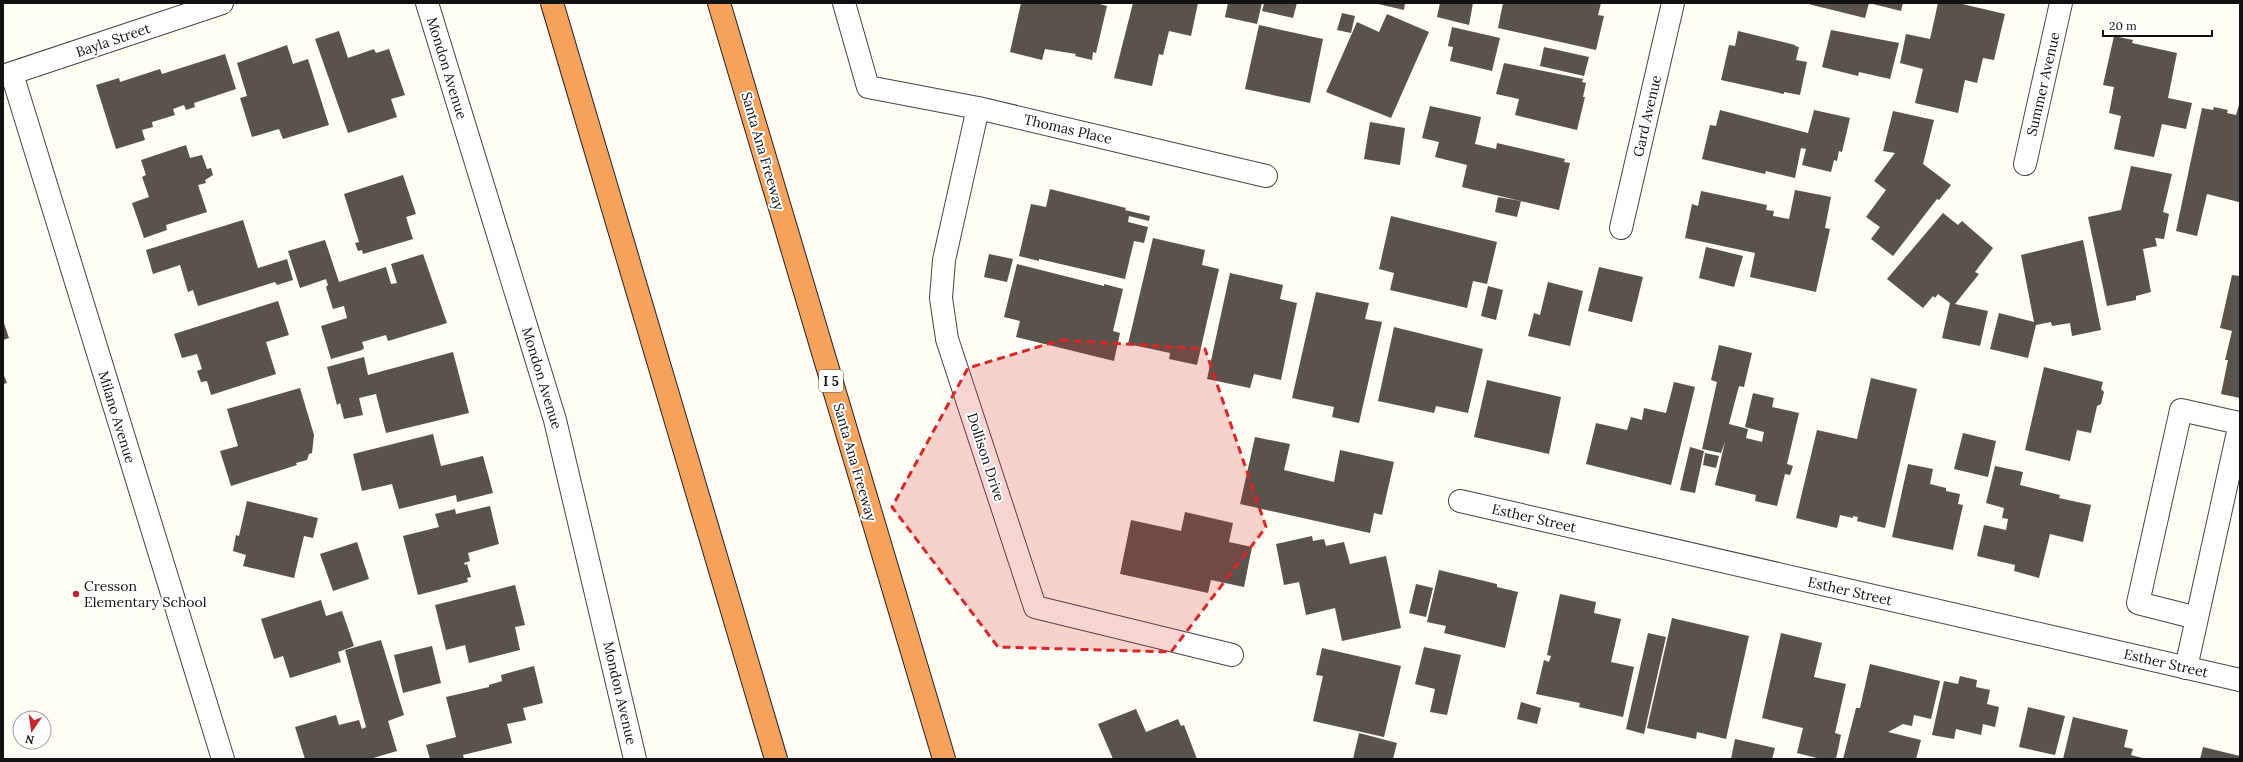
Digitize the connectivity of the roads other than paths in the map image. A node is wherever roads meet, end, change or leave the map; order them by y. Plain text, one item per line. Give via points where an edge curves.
1 (222, 3) edge
2 (427, 3) edge
3 (552, 3) edge
4 (719, 3) edge
5 (844, 3) edge
6 (1673, 3) edge
7 (2061, 3) edge
8 (7, 75) edge
9 (978, 108) junction
10 (2025, 164) dead end
11 (1266, 176) dead end
12 (1621, 228) dead end
13 (2239, 423) edge
14 (1460, 501) dead end
15 (2197, 618) junction
16 (1232, 654) dead end
17 (2186, 668) junction
18 (2240, 680) edge
19 (223, 759) edge
20 (635, 759) edge
21 (776, 759) edge
22 (944, 759) edge

1 - 8 street, Bayla Street
2 - 20 street, Mondon Avenue via 555,420
3 - 21 highway
4 - 22 highway, Santa Ana Freeway / I 5
5 - 9 street, Thomas Place via 868,87
6 - 12 street, Gard Avenue
7 - 10 street, Summer Avenue
8 - 19 street, Milano Avenue
9 - 11 street, Thomas Place
9 - 16 street, Dollison Drive via 944,260 941,298 947,339 1035,607
13 - 15 street
13 - 15 street via 2181,410 2138,603
14 - 17 street, Esther Street
15 - 17 street
17 - 18 street, Esther Street

